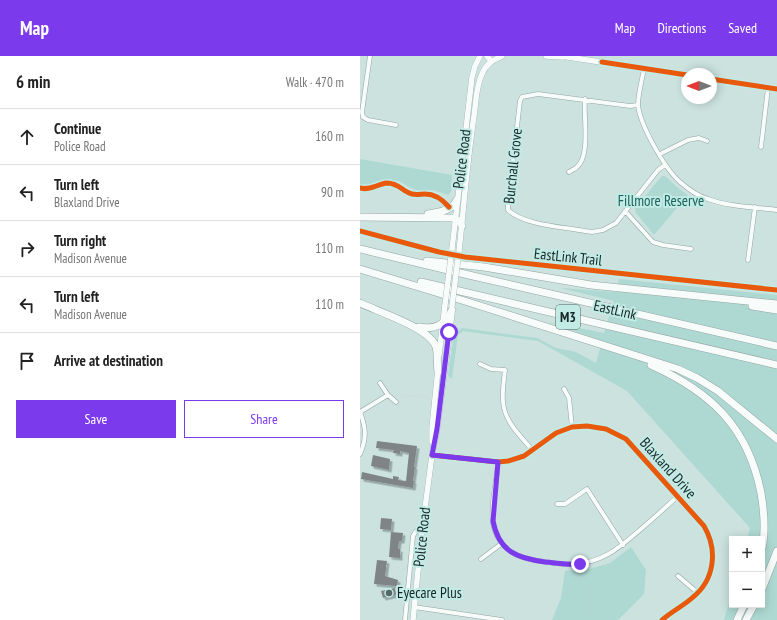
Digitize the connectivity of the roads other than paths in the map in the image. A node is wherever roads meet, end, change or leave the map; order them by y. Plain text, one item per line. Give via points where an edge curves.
1 (370, 56) edge
2 (480, 56) edge
3 (487, 56) edge
4 (502, 56) edge
5 (546, 56) edge
6 (564, 57) edge
7 (491, 62) junction
8 (644, 69) junction
9 (681, 74) edge
10 (717, 80) edge
11 (768, 88) junction
12 (777, 89) edge
13 (585, 99) junction
14 (638, 105) junction
15 (396, 125) dead end
16 (707, 141) dead end
17 (761, 147) dead end
18 (660, 154) junction
19 (665, 165) junction
20 (569, 172) dead end
21 (457, 200) junction
22 (755, 207) junction
23 (777, 210) edge
24 (625, 211) junction
25 (360, 217) edge
26 (414, 217) junction
27 (455, 218) junction
28 (462, 226) junction
29 (360, 249) edge
30 (690, 249) dead end
31 (400, 258) junction
32 (748, 260) dead end
33 (360, 269) edge
34 (679, 294) junction
35 (360, 303) edge
36 (777, 304) edge
37 (452, 308) junction
38 (777, 310) edge
39 (443, 323) junction
40 (413, 326) junction
41 (777, 346) edge
42 (618, 349) junction
43 (480, 364) dead end
44 (777, 365) edge
45 (438, 372) junction
46 (380, 383) dead end
47 (564, 389) dead end
48 (388, 395) junction
49 (396, 402) dead end
50 (360, 412) edge
51 (572, 427) junction
52 (777, 439) edge
53 (533, 451) junction
54 (360, 454) edge
55 (432, 455) junction
56 (498, 462) junction
57 (678, 496) junction
58 (557, 504) dead end
59 (422, 531) junction
60 (763, 536) edge
61 (501, 544) junction
62 (623, 545) junction
63 (777, 551) edge
64 (481, 559) dead end
65 (410, 567) junction
66 (418, 574) junction
67 (678, 576) dead end
68 (765, 581) edge
69 (698, 593) junction
70 (414, 607) junction
71 (743, 608) edge
72 (752, 608) edge
73 (405, 620) edge
74 (413, 620) edge
75 (502, 620) edge
76 (662, 620) edge
77 (737, 620) edge
78 (746, 620) edge

1 - 15 street via 363,117
2 - 21 main road, Police Road via 474,66 472,77
3 - 7 main road
4 - 7 main road
5 - 6 main road
6 - 8 main road
7 - 28 main road, Police Road via 482,73 478,85
8 - 9 main road
8 - 14 street
10 - 11 main road
11 - 12 main road
11 - 17 street
13 - 14 street, Burchall Grove
13 - 20 street via 584,156 577,167
13 - 24 street, Burchall Grove via 538,94 522,97 508,210 526,220 592,232 611,227
14 - 18 street via 645,127
16 - 18 street via 699,138 688,140
18 - 19 street
19 - 22 street via 692,192 727,204
19 - 24 street, Burchall Grove via 658,170
21 - 26 highway via 454,206 447,210
21 - 27 main road, Police Road
22 - 23 street
22 - 32 street
24 - 30 street via 653,242
25 - 26 highway
26 - 27 highway
27 - 28 highway
27 - 39 main road, Police Road, bridge
28 - 37 main road, Police Road, bridge
29 - 31 highway, EastLink / M3
31 - 34 highway via 484,267 591,285
31 - 41 highway, EastLink / M3
33 - 42 highway
33 - 44 highway, EastLink / M3
34 - 36 highway
34 - 38 highway
35 - 40 highway
37 - 39 highway via 449,317
37 - 55 main road, Police Road
39 - 40 highway via 428,329
39 - 45 main road, Police Road
40 - 45 highway via 433,339 437,348
42 - 52 highway via 697,378 718,391
42 - 60 highway via 672,374 696,389 718,408 735,428 748,451 758,481 764,520
43 - 53 street via 491,369 505,370 504,412 510,424
45 - 55 main road, Police Road
46 - 48 street
47 - 51 street via 569,398
48 - 49 street
48 - 50 street
50 - 54 street via 365,427 364,444
51 - 53 street, Blaxland Drive via 556,432
51 - 57 street, Blaxland Drive via 606,429 626,440
53 - 56 street, Blaxland Drive via 516,459
55 - 56 street, Blaxland Drive
55 - 59 main road, Police Road
56 - 61 street via 493,521
57 - 62 street
57 - 69 street, Blaxland Drive via 704,526 711,541 711,568
58 - 62 street via 564,504 587,489
59 - 65 street via 416,531 413,536
59 - 66 main road, Police Road
61 - 62 street via 520,557 573,564 599,559
61 - 64 street
63 - 68 highway
65 - 66 street
65 - 73 street
66 - 70 main road, Police Road
67 - 69 street
69 - 76 street, Blaxland Drive
70 - 74 main road, Police Road
70 - 75 street
71 - 77 highway
72 - 78 highway

